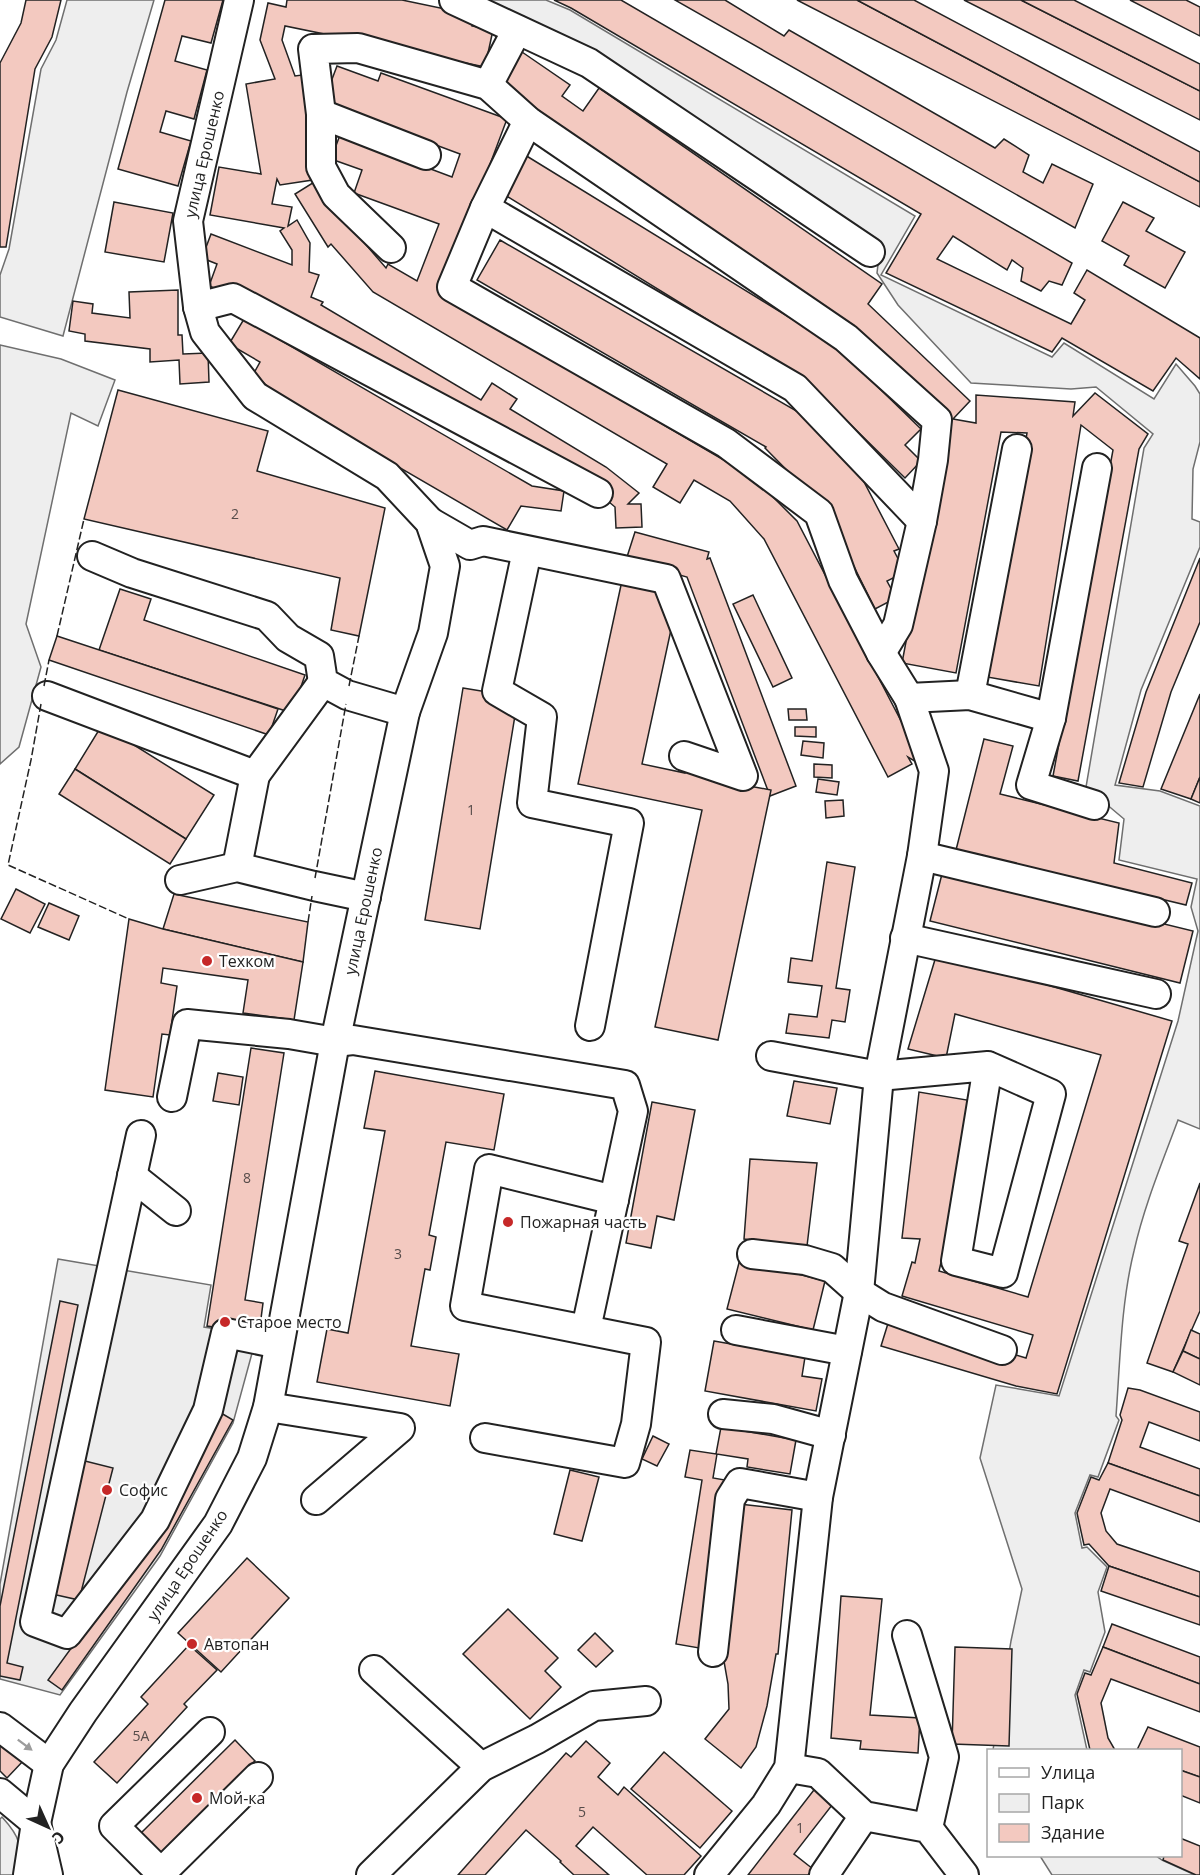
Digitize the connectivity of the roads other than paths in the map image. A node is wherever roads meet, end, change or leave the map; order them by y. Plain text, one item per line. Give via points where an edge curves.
1 (239, 0) edge
2 (454, 0) edge
3 (517, 30) junction
4 (488, 86) junction
5 (321, 114) junction
6 (528, 121) junction
7 (426, 155) dead end
8 (485, 208) junction
9 (391, 248) dead end
10 (870, 252) dead end
11 (198, 307) junction
12 (1017, 449) dead end
13 (1097, 468) dead end
14 (598, 493) dead end
15 (922, 521) junction
16 (430, 522) junction
17 (527, 551) junction
18 (92, 556) dead end
19 (881, 653) junction
20 (323, 682) junction
21 (970, 695) junction
22 (47, 696) dead end
23 (909, 698) junction
24 (405, 712) junction
25 (1051, 718) junction
26 (684, 756) dead end
27 (255, 775) junction
28 (1094, 805) dead end
29 (922, 856) junction
30 (237, 867) junction
31 (180, 880) dead end
32 (366, 897) junction
33 (1155, 912) dead end
34 (905, 938) junction
35 (1156, 994) dead end
36 (590, 1026) dead end
37 (335, 1042) junction
38 (771, 1056) dead end
39 (988, 1066) junction
40 (879, 1076) junction
41 (172, 1097) dead end
42 (141, 1135) dead end
43 (132, 1176) junction
44 (614, 1200) junction
45 (176, 1212) dead end
46 (752, 1254) dead end
47 (859, 1292) junction
48 (586, 1329) junction
49 (736, 1330) dead end
50 (279, 1344) junction
51 (1002, 1350) dead end
52 (847, 1351) junction
53 (268, 1407) junction
54 (723, 1414) dead end
55 (831, 1435) junction
56 (485, 1438) dead end
57 (818, 1497) junction
58 (316, 1500) dead end
59 (907, 1635) dead end
60 (712, 1652) dead end
61 (374, 1670) dead end
62 (646, 1701) dead end
63 (0, 1727) edge
64 (210, 1732) dead end
65 (49, 1764) junction
66 (481, 1767) junction
67 (789, 1768) junction
68 (258, 1777) dead end
69 (0, 1793) edge
70 (864, 1816) junction
71 (36, 1823) junction
72 (928, 1828) junction
73 (160, 1874) edge
74 (28, 1875) edge
75 (48, 1875) edge
76 (371, 1875) edge
77 (708, 1875) edge
78 (824, 1875) edge
79 (964, 1875) edge

1 - 11 street, улица Ерошенко via 188,221
2 - 3 street
3 - 4 street
3 - 10 street via 589,63
4 - 5 street via 358,48 313,49
4 - 6 street
5 - 7 street
5 - 9 street via 321,167 336,195
6 - 8 street
6 - 15 street via 846,338 937,420
8 - 15 street via 795,388
8 - 19 street via 452,287 726,443 819,513 843,580
11 - 14 street via 233,298
11 - 16 street, улица Ерошенко via 205,332 255,396 387,476
12 - 21 street
13 - 25 street
15 - 19 street via 898,625
16 - 17 street via 470,545 483,541
16 - 24 street, улица Ерошенко via 445,566 434,633
17 - 26 street via 666,579 743,776
17 - 36 street via 497,691 542,717 532,803 629,823
18 - 20 street via 132,573 267,616 288,639 319,656
19 - 23 street
20 - 24 street via 347,695
20 - 27 street
21 - 23 street
21 - 25 street
22 - 27 street
23 - 29 street via 934,771
24 - 32 street, улица Ерошенко
25 - 28 street via 1031,785
27 - 30 street
29 - 33 street
29 - 34 street
30 - 31 street
30 - 32 street
32 - 37 street, улица Ерошенко
34 - 35 street
34 - 40 street
37 - 41 street via 187,1024
37 - 44 street via 353,1040 625,1085 633,1111
37 - 50 street, улица Ерошенко
38 - 40 street
39 - 39 street via 1052,1094 1003,1272 956,1261
39 - 40 street
40 - 47 street
42 - 43 street
43 - 45 street
43 - 50 street via 35,1622 67,1634 155,1520 208,1410 226,1333
44 - 48 street
44 - 48 street via 489,1169 465,1305
46 - 47 street via 805,1260 832,1268
47 - 51 street via 883,1307
47 - 52 street
48 - 56 street via 646,1342 636,1424 625,1463
49 - 52 street
50 - 53 street, улица Ерошенко
52 - 55 street
53 - 58 street via 400,1428
53 - 65 street, улица Ерошенко via 252,1458 218,1524
54 - 55 street via 774,1419
55 - 57 street
57 - 60 street via 740,1483 730,1499
57 - 67 street
59 - 72 street via 944,1757
61 - 66 street
62 - 66 street via 594,1706
63 -> 65 street
64 - 73 street via 114,1826
65 - 71 street, улица Ерошенко
66 - 76 street
67 - 70 street via 818,1773
67 - 77 street via 766,1805
68 - 73 street
69 - 71 street
70 - 72 street
70 - 78 street
71 - 74 street, улица Ерошенко
71 - 75 street
72 - 79 street

